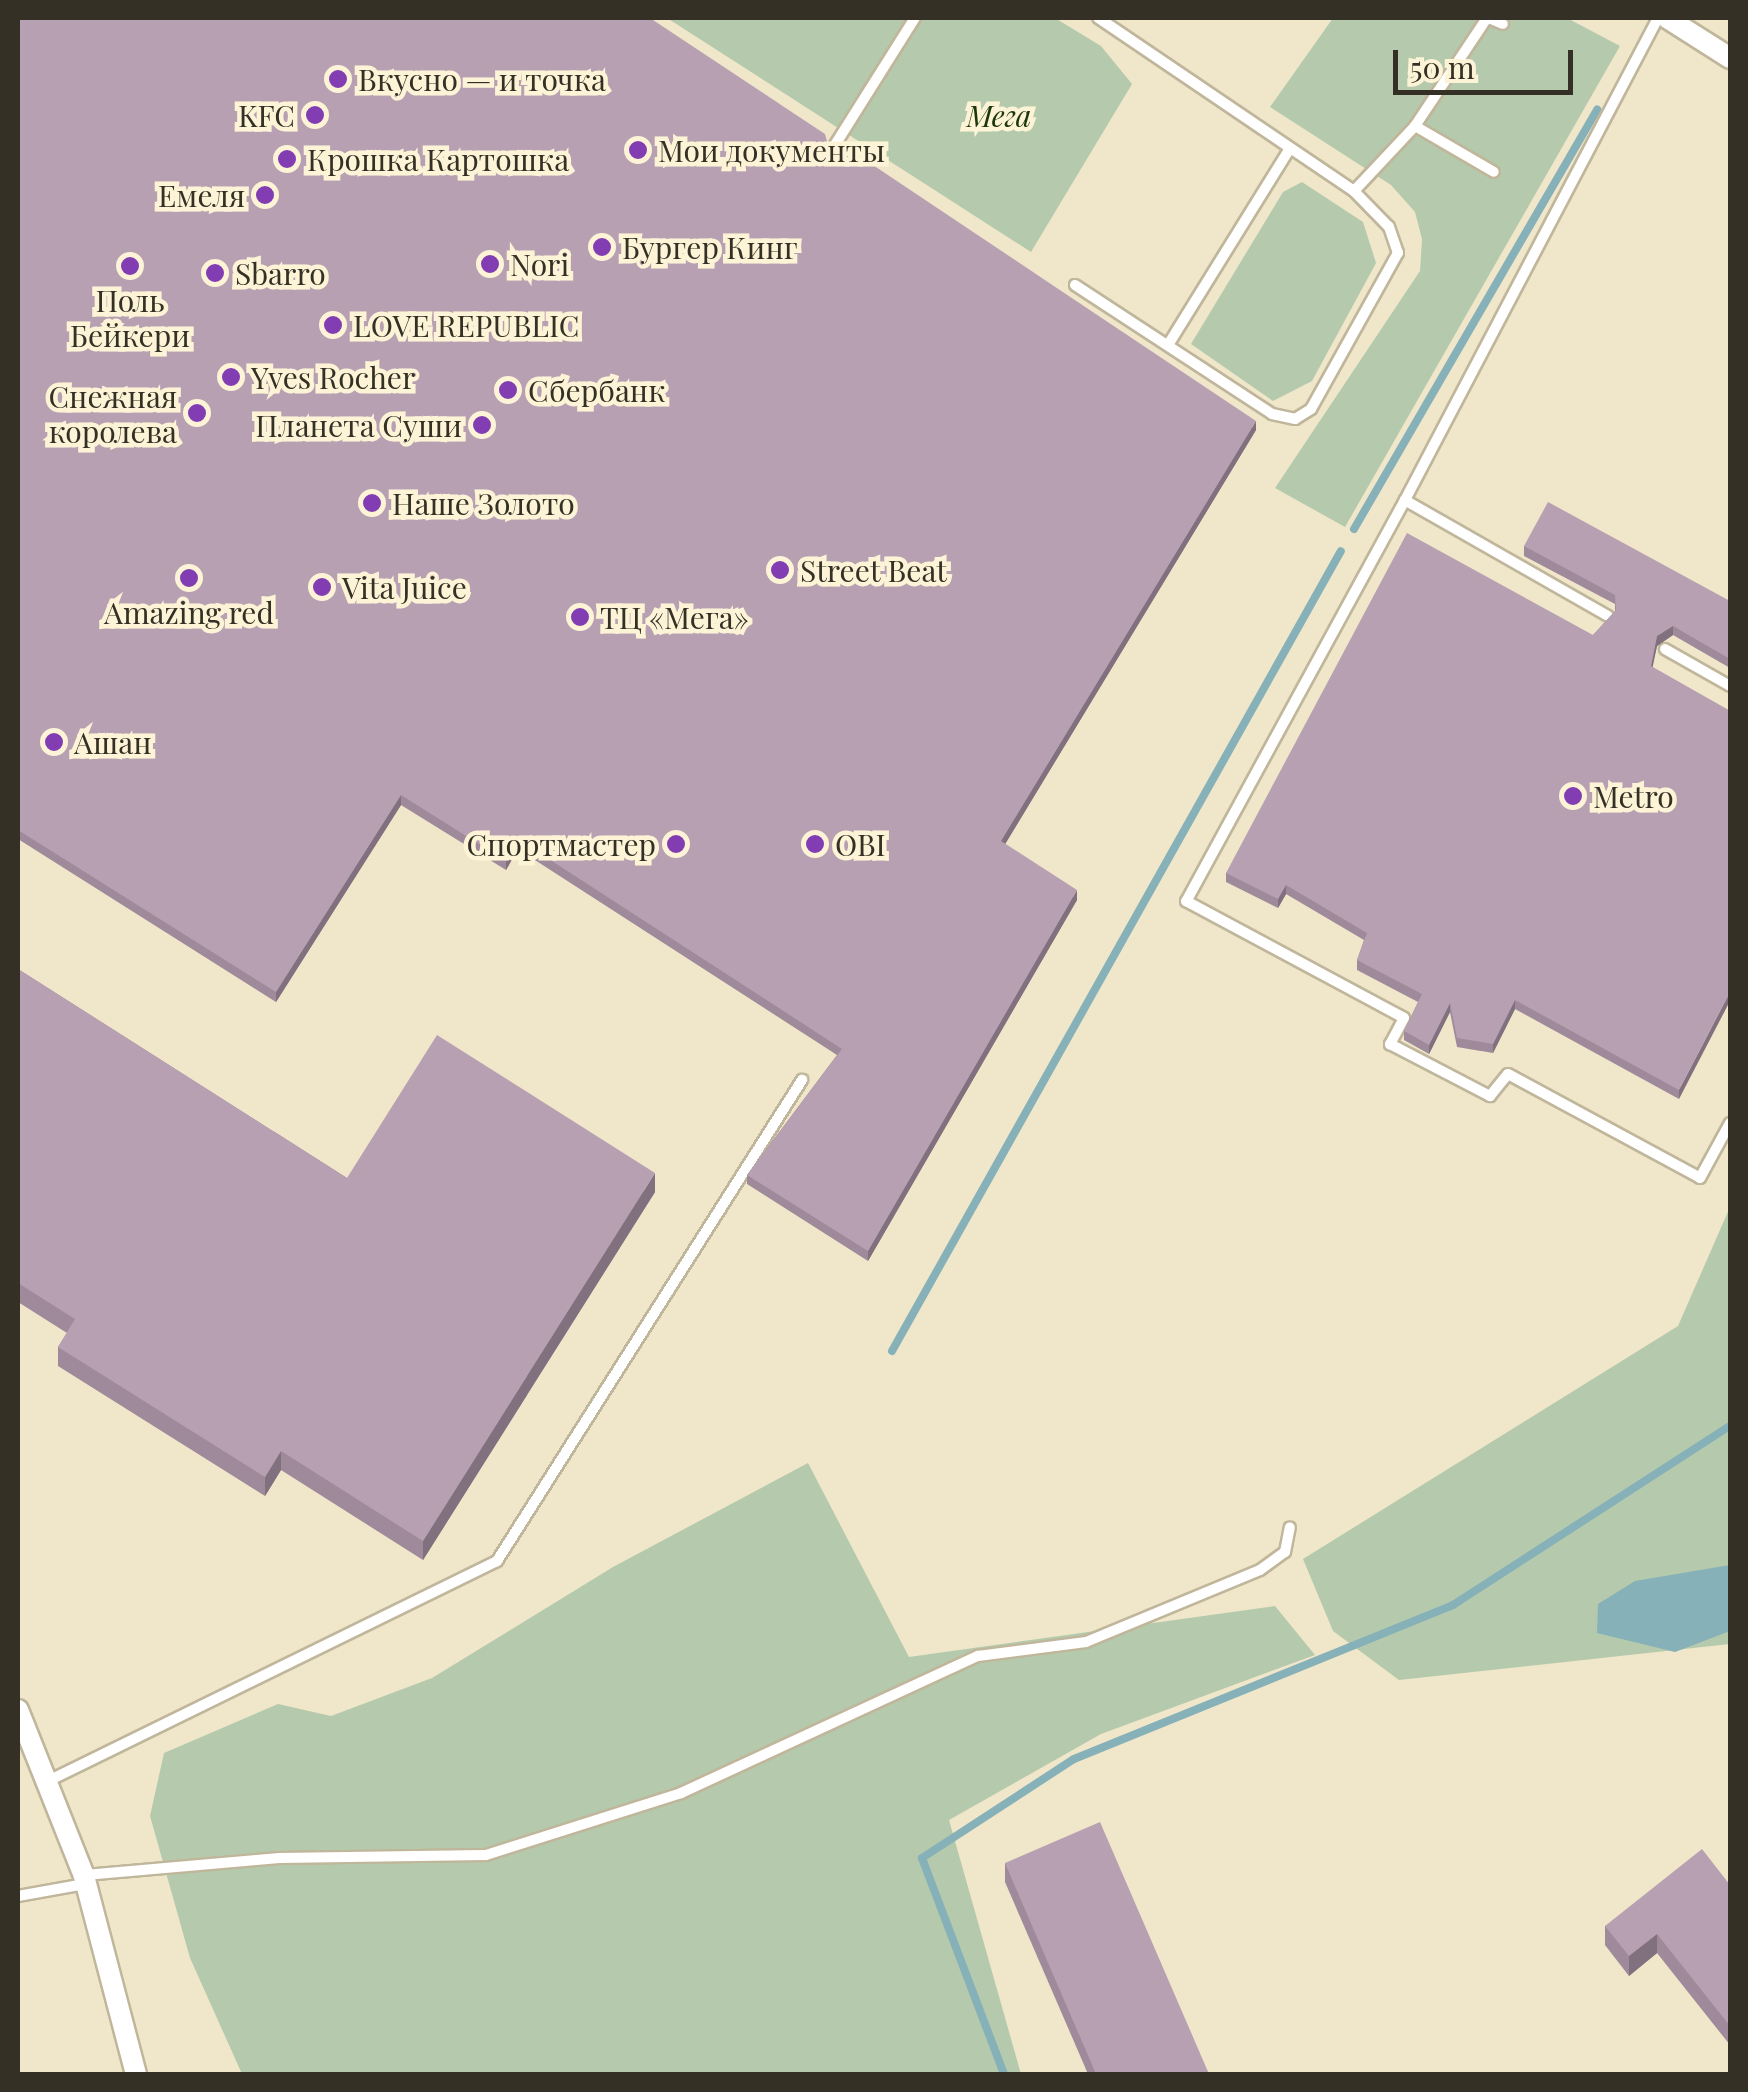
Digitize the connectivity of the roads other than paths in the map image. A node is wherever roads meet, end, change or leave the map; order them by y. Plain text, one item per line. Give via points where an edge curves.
1 (915, 18) edge
2 (1098, 18) edge
3 (1488, 18) edge
4 (1658, 18) edge
5 (1666, 18) edge
6 (1503, 24) dead end
7 (1730, 58) edge
8 (1416, 126) junction
9 (833, 148) edge
10 (1289, 150) junction
11 (1494, 172) dead end
12 (1354, 191) junction
13 (1075, 285) dead end
14 (1168, 346) junction
15 (1405, 500) junction
16 (1608, 616) edge
17 (1665, 649) dead end
18 (1730, 686) edge
19 (802, 1080) dead end
20 (1730, 1123) edge
21 (1290, 1527) dead end
22 (18, 1710) edge
23 (50, 1780) junction
24 (85, 1880) junction
25 (18, 1896) edge
26 (136, 2074) edge

1 - 9 lane
2 - 10 lane
3 - 6 lane
3 - 8 lane
4 - 15 lane
5 - 7 street
8 - 11 lane
8 - 12 lane
10 - 12 lane
10 - 14 lane
12 - 14 lane via 1382,218 1398,253 1307,414 1277,417
13 - 14 lane
15 - 16 lane
15 - 20 lane via 1186,901 1404,1018 1390,1044 1490,1096 1508,1074 1700,1178
17 - 18 lane
19 - 23 lane via 498,1560
21 - 24 lane via 1285,1552 1260,1570 1104,1634 978,1656 681,1793 486,1855 279,1858
22 - 23 street
23 - 24 street
24 - 25 lane
24 - 26 street

